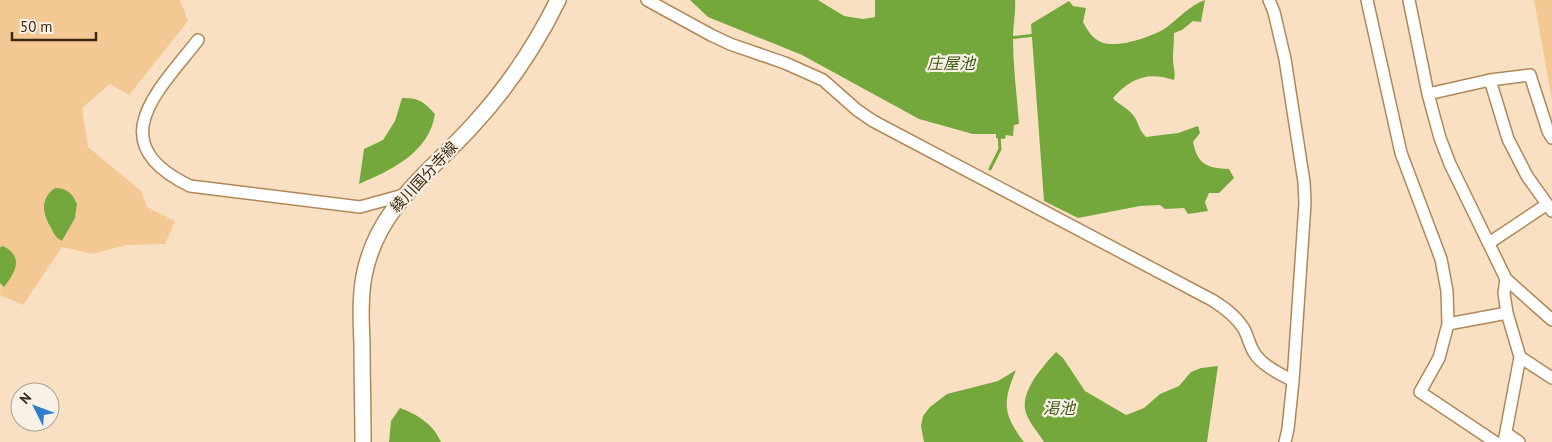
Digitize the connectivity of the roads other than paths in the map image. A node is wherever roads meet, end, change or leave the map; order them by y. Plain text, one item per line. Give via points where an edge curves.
1 (558, 0) edge
2 (647, 0) edge
3 (1269, 0) edge
4 (1367, 0) edge
5 (1409, 0) edge
6 (198, 40) dead end
7 (1490, 80) junction
8 (1428, 94) junction
9 (1552, 138) edge
10 (411, 193) junction
11 (1549, 208) edge
12 (1489, 243) junction
13 (1506, 279) junction
14 (1547, 309) edge
15 (1507, 313) junction
16 (1552, 320) edge
17 (1448, 324) junction
18 (1520, 356) junction
19 (1552, 378) edge
20 (1294, 381) junction
21 (1505, 438) edge
22 (363, 442) edge
23 (1285, 442) edge
24 (1495, 442) edge
25 (1518, 442) edge

1 - 10 main road, 綾川国分寺線 via 524,60 500,92
2 - 20 street via 730,44 823,80 873,121 1224,308 1244,329 1255,354
3 - 20 street via 1285,59 1306,202
4 - 17 street via 1401,153 1440,259 1447,291
5 - 8 street
6 - 10 street via 156,95 147,109 142,127 145,147 151,158 170,176 190,186 360,207
7 - 8 street
7 - 9 street via 1530,75
7 - 11 street via 1508,139 1527,176
8 - 12 street via 1450,164
10 - 22 main road, 綾川国分寺線 via 387,216 364,275 361,302
11 - 12 street
12 - 13 street
13 - 14 street
13 - 15 street
14 - 16 street
15 - 17 street
15 - 18 street
17 - 24 street via 1439,358 1420,392
18 - 19 street
18 - 21 street
20 - 23 street
21 - 25 street

